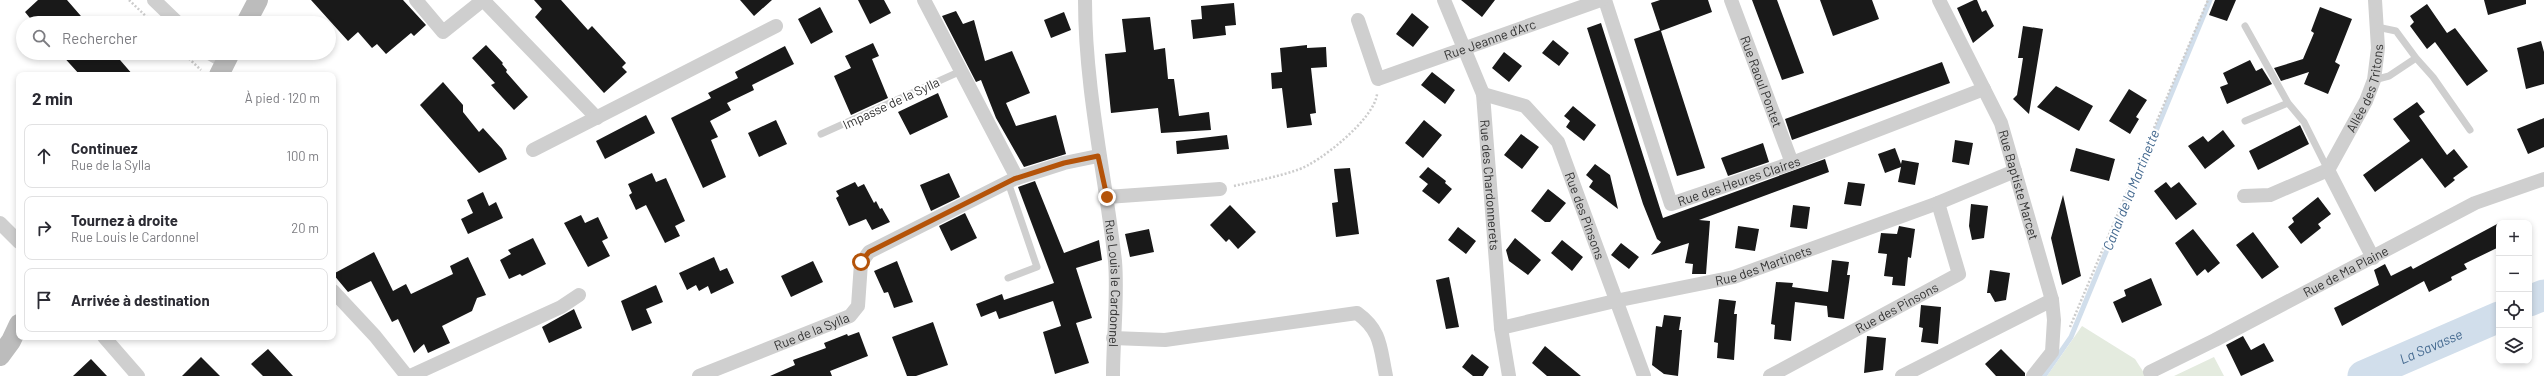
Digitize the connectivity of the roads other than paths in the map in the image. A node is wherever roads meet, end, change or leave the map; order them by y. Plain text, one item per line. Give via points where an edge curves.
1 (154, 0) edge
2 (258, 0) edge
3 (416, 0) edge
4 (483, 0) edge
5 (924, 0) edge
6 (1085, 0) edge
7 (1444, 0) edge
8 (1601, 0) edge
9 (1605, 0) edge
10 (1731, 0) edge
11 (1939, 0) edge
12 (2375, 0) edge
13 (171, 16) edge
14 (250, 16) edge
15 (1358, 20) dead end
16 (776, 26) dead end
17 (2245, 26) dead end
18 (2377, 27) junction
19 (1463, 50) junction
20 (2416, 58) junction
21 (961, 71) junction
22 (2374, 80) junction
23 (1984, 89) junction
24 (1483, 94) junction
25 (2288, 103) junction
26 (597, 118) junction
27 (2245, 122) dead end
28 (2470, 130) dead end
29 (821, 134) dead end
30 (533, 150) dead end
31 (1098, 156) junction
32 (1792, 163) junction
33 (2328, 170) junction
34 (2015, 171) junction
35 (2544, 179) edge
36 (1013, 180) junction
37 (1220, 189) road end
38 (2244, 196) dead end
39 (1107, 197) junction
40 (1938, 203) junction
41 (0, 223) edge
42 (16, 240) edge
43 (2373, 258) junction
44 (1008, 278) dead end
45 (336, 294) edge
46 (579, 295) dead end
47 (2052, 300) junction
48 (1615, 301) junction
49 (1501, 328) junction
50 (1114, 338) junction
51 (107, 340) edge
52 (2150, 372) dead end
53 (138, 376) edge
54 (407, 376) edge
55 (410, 376) edge
56 (699, 376) edge
57 (1113, 376) edge
58 (1386, 376) edge
59 (1509, 376) edge
60 (1644, 376) edge
61 (1770, 376) edge
62 (1902, 376) edge
63 (2033, 376) edge

1 - 13 street
2 - 14 main road
3 - 4 street via 443,32
4 - 26 street
5 - 21 street
6 - 31 street, Rue Louis le Cardonnel via 1085,38
7 - 19 street, Rue des Chardonnerets
8 - 19 street, Rue Jeanne d'Arc
9 - 32 street, Rue des Heures Claires via 1671,204
10 - 32 street, Rue Raoul Pontet
11 - 23 street, Rue Baptiste Marcet
12 - 18 street, Allée des Tritons
15 - 19 street, Rue Jeanne d'Arc via 1378,79
16 - 26 street
17 - 25 lane
18 - 20 lane via 2396,31
18 - 22 street, Allée des Tritons
19 - 24 street, Rue des Chardonnerets
20 - 22 lane via 2389,76
20 - 28 lane via 2433,77
21 - 29 lane, Impasse de la Sylla
21 - 36 street
22 - 33 street, Allée des Tritons via 2366,101
23 - 32 street, Rue des Heures Claires
23 - 34 street, Rue Baptiste Marcet via 2001,123
24 - 48 street, Rue des Pinsons via 1525,106 1558,142
24 - 49 street, Rue des Chardonnerets
25 - 27 lane
25 - 33 lane via 2304,122
26 - 30 street
31 - 36 street, Rue de la Sylla via 1064,163
31 - 39 street, Rue Louis le Cardonnel
33 - 38 street via 2270,195
33 - 43 street
34 - 40 street, Rue des Martinets
34 - 47 street, Rue Baptiste Marcet
35 - 43 street, Rue de Ma Plaine via 2475,202
36 - 44 lane via 1037,267
36 - 56 street, Rue de la Sylla via 869,252 861,262 858,306 850,316
37 - 39 street
39 - 50 street, Rue Louis le Cardonnel via 1115,263
40 - 48 street, Rue des Martinets via 1734,277
40 - 61 street, Rue des Pinsons via 1959,274
41 - 42 street
43 - 52 street, Rue de Ma Plaine
45 - 54 street via 375,336
46 - 55 street via 561,307
47 - 62 street
47 - 63 street, Rue Baptiste Marcet via 2052,352
48 - 49 street, Rue des Martinets
48 - 60 street, Rue des Pinsons
49 - 59 street, Rue des Chardonnerets
50 - 57 street, Rue Louis le Cardonnel
50 - 58 street via 1165,340 1357,313 1370,322 1377,334
51 - 53 street

